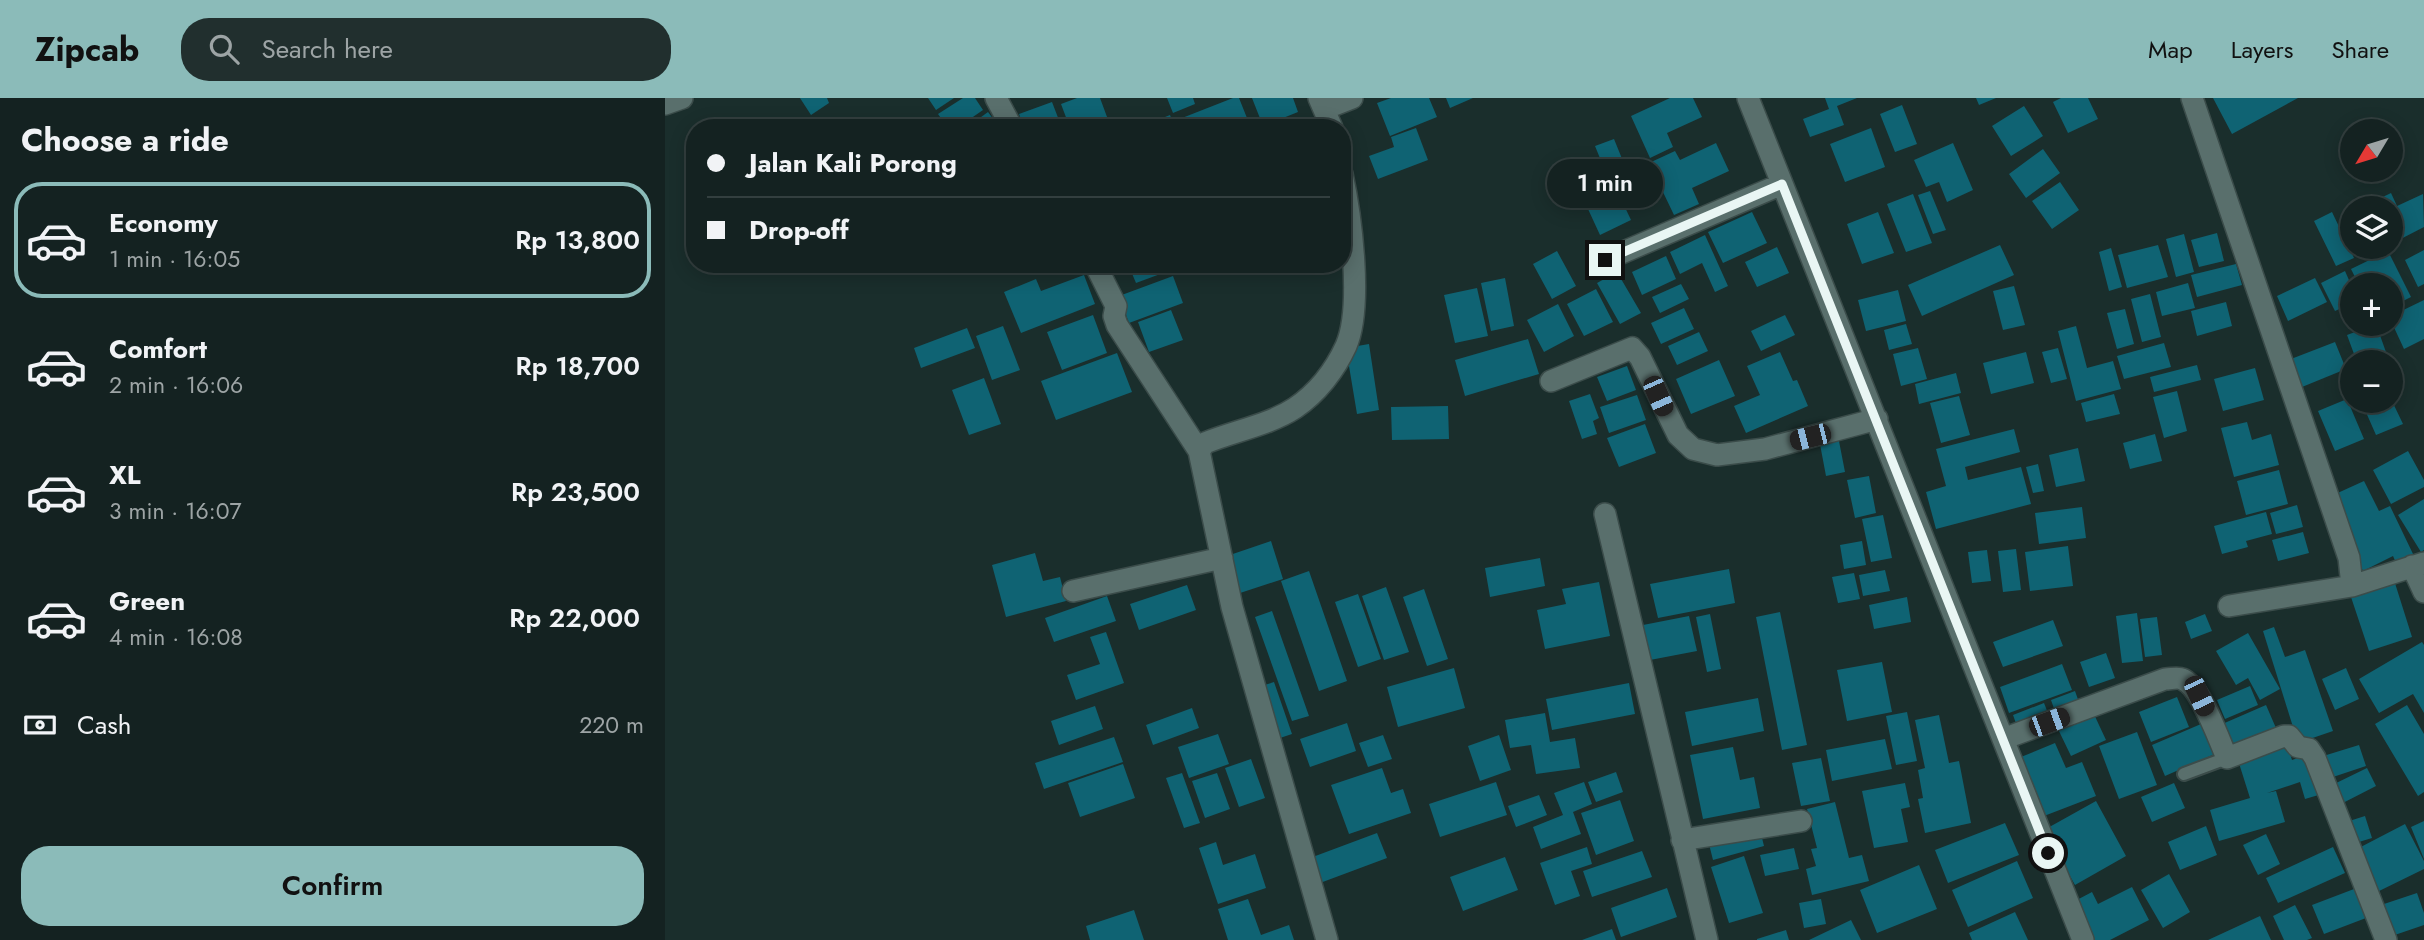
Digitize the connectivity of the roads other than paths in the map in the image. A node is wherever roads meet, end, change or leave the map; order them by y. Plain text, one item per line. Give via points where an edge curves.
1 (682, 98) edge
2 (996, 98) edge
3 (1352, 98) edge
4 (1748, 98) edge
5 (2192, 98) edge
6 (665, 104) edge
7 (1325, 111) edge
8 (1007, 119) edge
9 (1782, 184) junction
10 (1351, 215) edge
11 (1605, 260) dead end
12 (1100, 273) edge
13 (1551, 381) dead end
14 (1877, 419) junction
15 (1199, 451) junction
16 (1605, 514) dead end
17 (1222, 558) junction
18 (2418, 564) edge
19 (2351, 583) junction
20 (1073, 591) dead end
21 (2424, 592) edge
22 (2229, 606) dead end
23 (2003, 739) junction
24 (2227, 758) junction
25 (2184, 774) dead end
26 (1801, 821) dead end
27 (1682, 840) junction
28 (1327, 940) edge
29 (1707, 940) edge
30 (2084, 940) edge
31 (2386, 940) edge

1 - 6 street
2 - 8 street
3 - 7 street
4 - 9 street
5 - 19 street via 2349,558
9 - 11 street
9 - 14 street
10 - 15 street via 1354,300 1347,343 1331,373 1294,409 1205,443
12 - 15 street via 1116,306 1118,326
13 - 14 street via 1632,348 1678,435 1693,449 1717,455 1765,449
14 - 23 street
15 - 17 street
16 - 27 street
17 - 20 street
17 - 28 street
18 - 19 street
18 - 21 street
19 - 22 street
23 - 24 street via 2165,679 2181,678 2199,696
23 - 30 street
24 - 25 lane
24 - 31 street via 2284,736 2309,749
26 - 27 street
27 - 29 street

